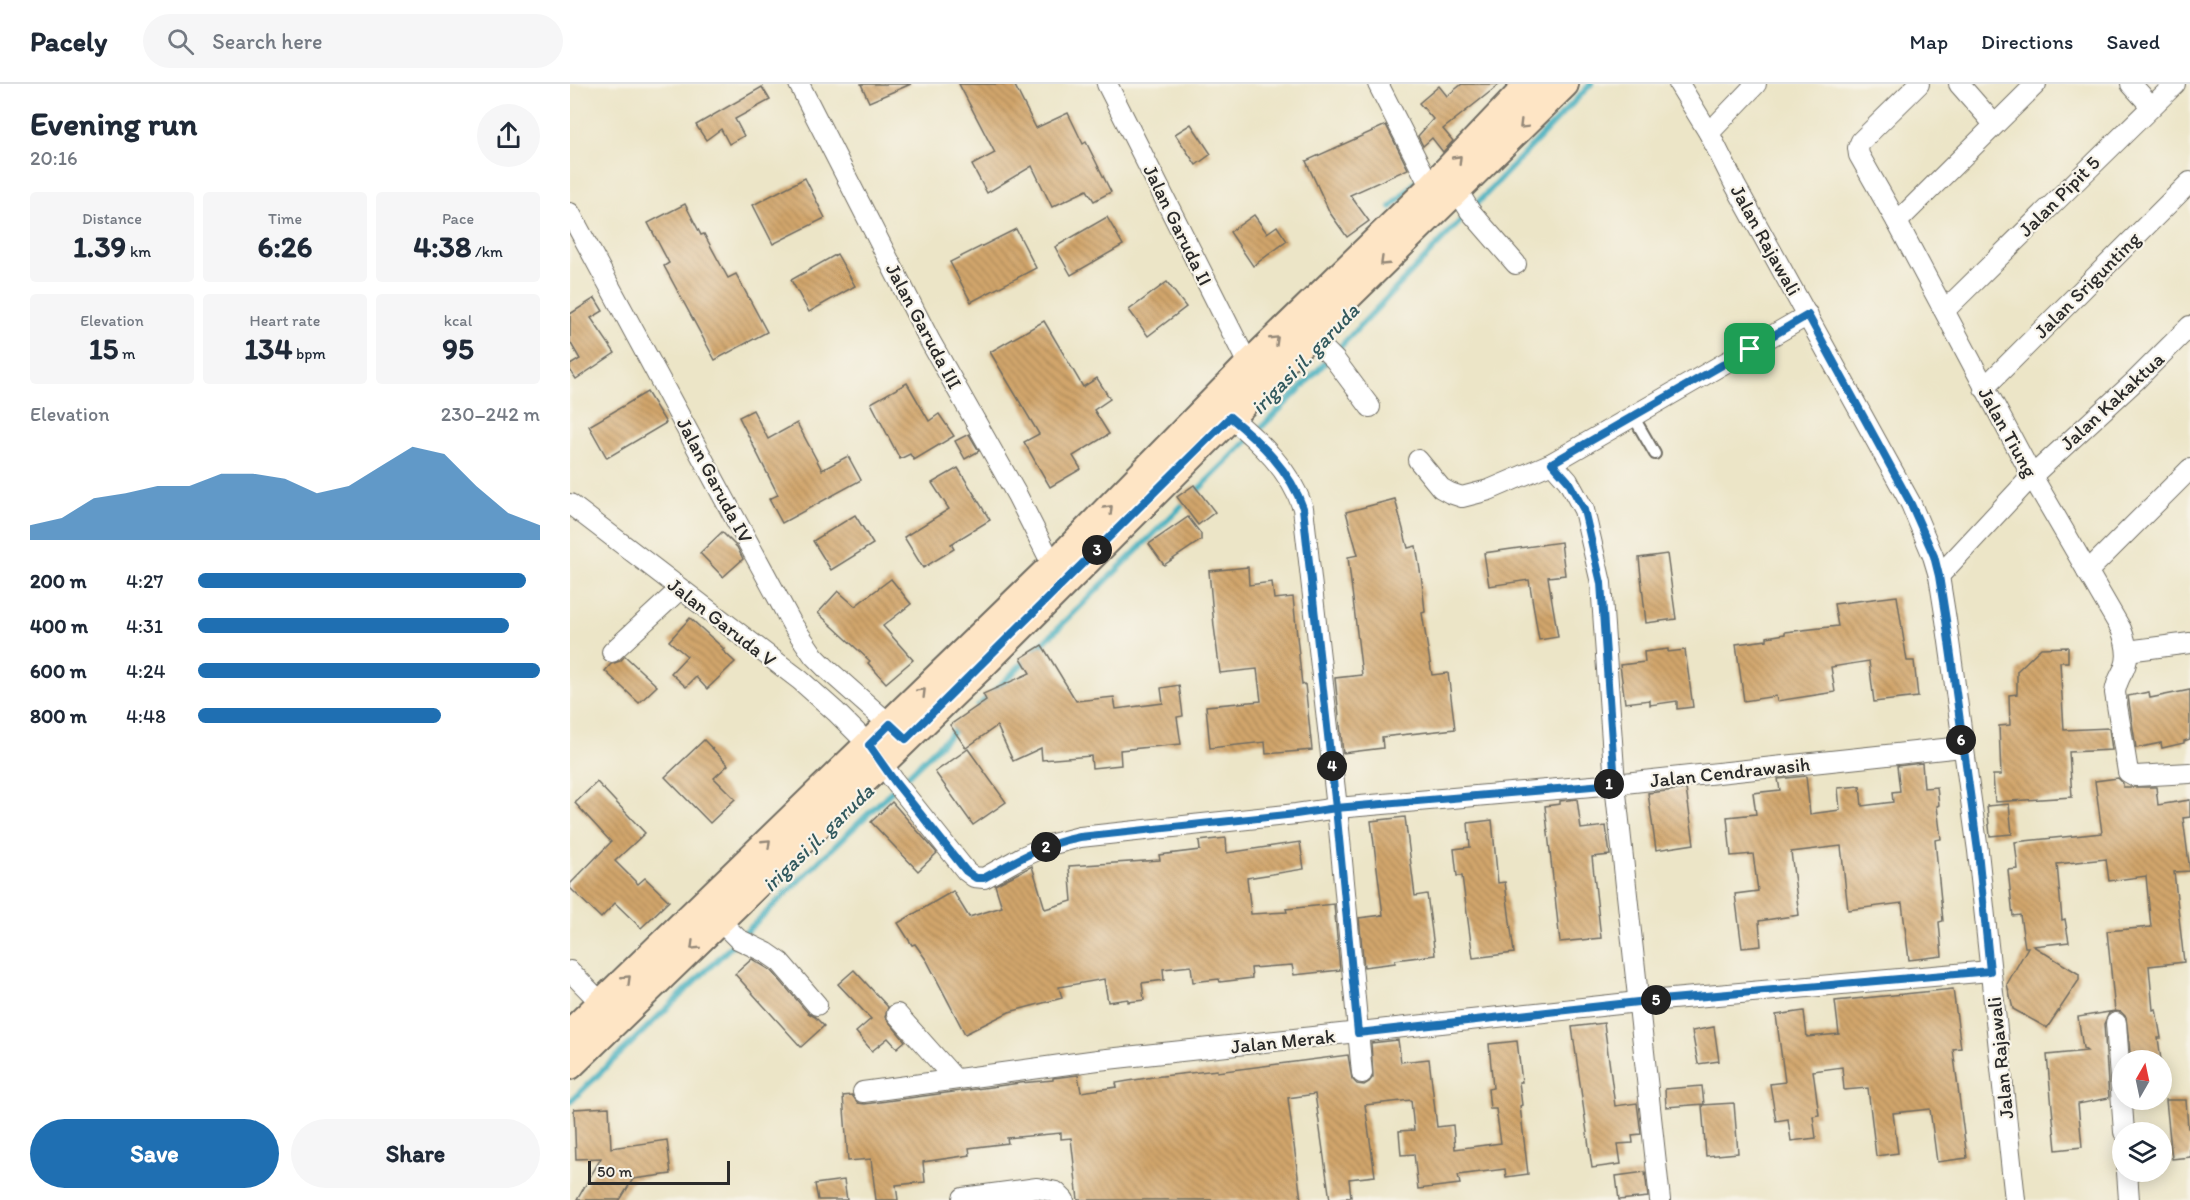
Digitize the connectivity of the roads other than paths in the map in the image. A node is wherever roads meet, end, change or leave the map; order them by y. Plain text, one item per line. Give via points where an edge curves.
1 (799, 84) edge
2 (1107, 84) edge
3 (1530, 84) edge
4 (1564, 84) edge
5 (1679, 84) edge
6 (1756, 84) edge
7 (1919, 84) edge
8 (1959, 84) edge
9 (2036, 84) edge
10 (2131, 84) edge
11 (2175, 84) edge
12 (1386, 87) edge
13 (2151, 106) junction
14 (1994, 124) junction
15 (1709, 134) junction
16 (2190, 182) edge
17 (1458, 202) junction
18 (570, 213) edge
19 (1897, 222) junction
20 (1515, 264) dead end
21 (1945, 310) junction
22 (1808, 315) junction
23 (2190, 326) edge
24 (1324, 348) junction
25 (1254, 376) junction
26 (1984, 388) junction
27 (1370, 407) dead end
28 (1633, 416) junction
29 (1230, 417) junction
30 (1655, 454) dead end
31 (1418, 460) dead end
32 (1552, 463) junction
33 (2190, 469) edge
34 (2032, 476) junction
35 (570, 504) edge
36 (1053, 566) junction
37 (2087, 572) junction
38 (1939, 576) junction
39 (680, 589) junction
40 (2190, 643) edge
41 (2127, 651) junction
42 (612, 652) dead end
43 (972, 658) junction
44 (898, 732) junction
45 (1962, 747) junction
46 (887, 770) junction
47 (2190, 773) edge
48 (1615, 784) junction
49 (1336, 808) junction
50 (735, 935) junction
51 (570, 971) edge
52 (1990, 971) junction
53 (1638, 1002) junction
54 (817, 1005) dead end
55 (609, 1011) junction
56 (897, 1014) dead end
57 (2116, 1023) dead end
58 (1358, 1033) junction
59 (570, 1034) edge
60 (570, 1065) edge
61 (1362, 1073) dead end
62 (956, 1079) junction
63 (863, 1092) dead end
64 (2123, 1122) edge
65 (2128, 1182) edge
66 (963, 1198) dead end
67 (1064, 1200) edge
68 (1660, 1200) edge
69 (2015, 1200) edge
70 (2129, 1200) edge

1 - 36 street, Jalan Garuda III via 930,341
2 - 25 street, Jalan Garuda II
17 -> 3 main road
4 -> 17 main road
5 - 15 street, Jalan Rajawali
6 - 15 street
7 - 19 street, Jalan Tiung via 1858,148
8 - 14 street
9 - 14 street
10 - 13 street
11 - 13 street, Jalan Pipit 5
12 - 17 street
13 - 21 street, Jalan Pipit 5
14 - 19 street
15 - 22 street, Jalan Rajawali
16 - 26 street, Jalan Srigunting
17 - 20 street
17 -> 24 main road
25 -> 17 main road
18 - 44 street, Jalan Garuda IV via 792,624 814,656
19 - 21 street, Jalan Tiung
21 - 26 street, Jalan Tiung
22 - 28 street
22 - 38 street, Jalan Rajawali via 1911,504
23 - 34 street, Jalan Kakaktua
24 - 25 main road
24 - 27 street
25 - 29 main road
36 -> 25 main road
26 - 34 street, Jalan Tiung
28 - 30 lane
28 - 32 street
29 - 43 main road
29 - 49 street via 1288,477 1303,508
31 - 32 street via 1441,488 1462,497
32 - 48 street via 1568,481 1584,510 1601,583
33 - 37 street
34 - 37 street, Jalan Tiung
34 - 38 street, Jalan Kakaktua
35 - 39 street, Jalan Garuda V
36 - 43 main road
37 - 41 street, Jalan Tiung via 2121,629
38 - 45 street, Jalan Rajawali
39 - 42 street
39 - 46 street, Jalan Garuda V via 800,680
40 - 41 street
41 - 47 street via 2127,663 2115,693 2128,772 2135,776
43 - 44 main road
44 - 46 main road
45 - 48 street, Jalan Cendrawasih
45 - 52 street, Jalan Rajawali
46 - 49 street, Jalan Cendrawasih via 966,871 980,878 1049,845 1080,837
46 - 50 main road
55 -> 46 main road
48 - 49 street, Jalan Cendrawasih
48 - 53 street
49 - 58 street
50 - 54 street via 780,962
50 -> 55 main road
51 - 55 street
52 - 53 street, Jalan Merak
52 - 69 street, Jalan Rajawali
53 - 58 street, Jalan Merak
53 - 68 street
55 - 59 main road
55 - 60 main road
56 - 62 street
57 - 64 street
58 - 61 street
58 - 62 street, Jalan Merak
62 - 63 street, Jalan Merak
65 - 70 street
66 - 67 street via 1046,1188

